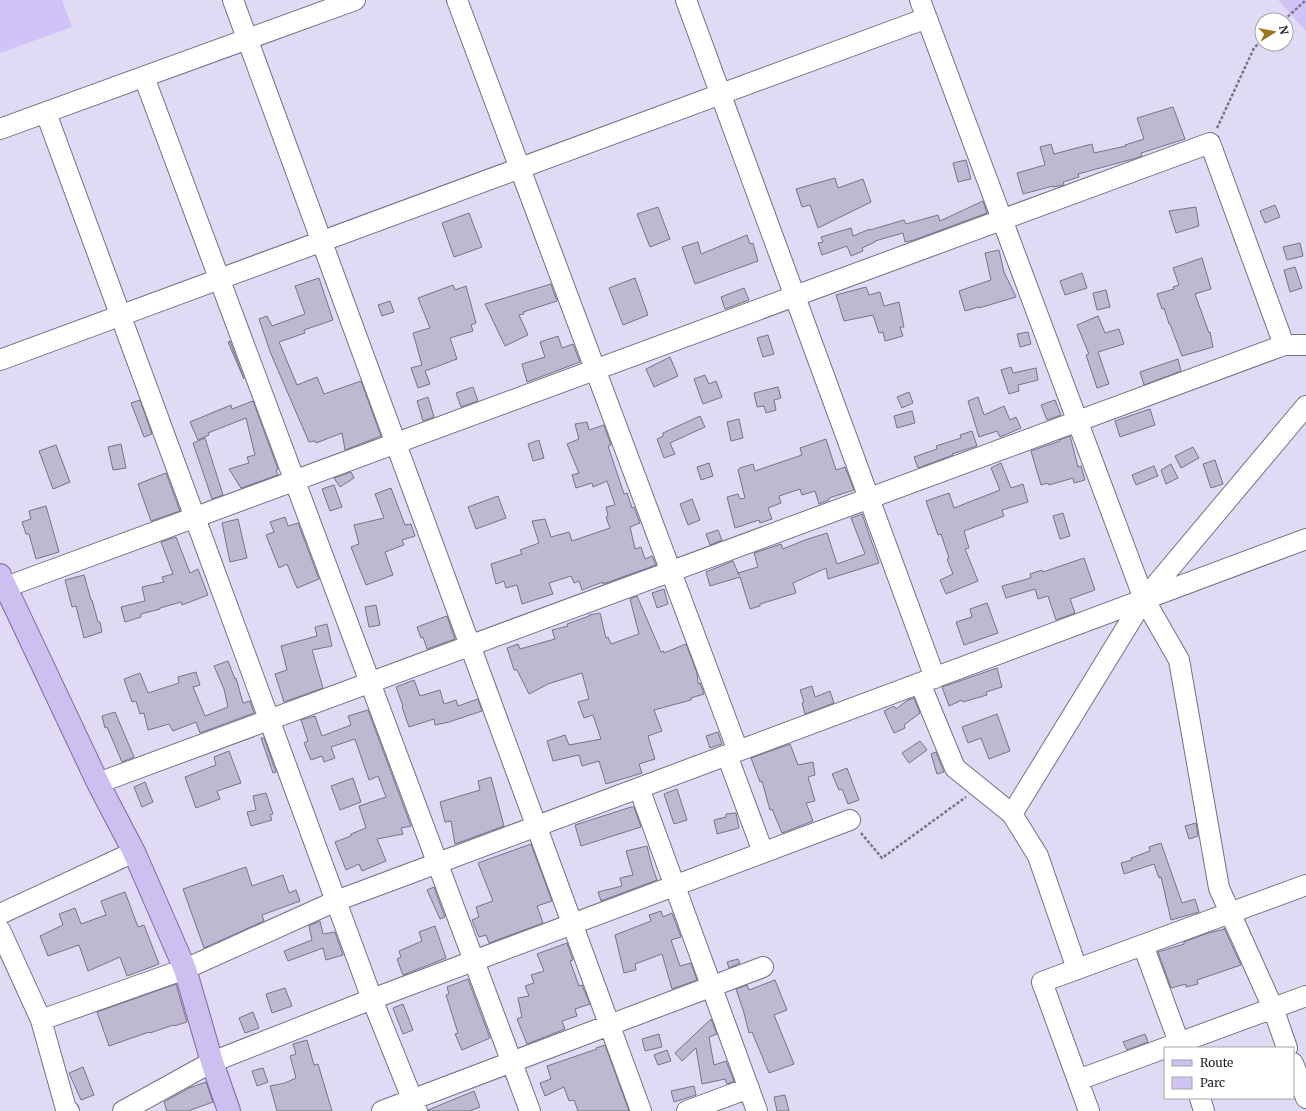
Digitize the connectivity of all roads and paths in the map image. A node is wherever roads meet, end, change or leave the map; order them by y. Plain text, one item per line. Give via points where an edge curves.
1 (233, 0) edge
2 (355, 0) edge
3 (457, 0) edge
4 (686, 0) edge
5 (1306, 0) edge
6 (924, 9) edge
7 (1293, 12) edge
8 (248, 39) junction
9 (1254, 48) edge
10 (144, 77) junction
11 (720, 94) junction
12 (46, 112) junction
13 (0, 129) edge
14 (1210, 143) junction
15 (520, 168) junction
16 (1002, 219) junction
17 (322, 241) junction
18 (220, 279) junction
19 (795, 296) junction
20 (121, 315) junction
21 (1284, 345) junction
22 (1306, 346) edge
23 (0, 360) edge
24 (595, 370) junction
25 (1306, 406) edge
26 (1078, 421) junction
27 (396, 443) junction
28 (295, 481) junction
29 (869, 498) junction
30 (195, 517) junction
31 (1306, 539) edge
32 (671, 572) junction
33 (3, 581) edge
34 (1144, 599) junction
35 (470, 646) junction
36 (927, 680) junction
37 (370, 683) junction
38 (269, 720) junction
39 (733, 753) junction
40 (98, 783) junction
41 (979, 787) junction
42 (639, 788) junction
43 (1012, 814) junction
44 (850, 820) joint
45 (536, 827) junction
46 (134, 852) junction
47 (763, 852) junction
48 (438, 864) junction
49 (1306, 885) edge
50 (675, 886) junction
51 (336, 901) junction
52 (1230, 913) junction
53 (0, 914) edge
54 (572, 924) junction
55 (0, 930) edge
56 (1143, 945) junction
57 (474, 961) junction
58 (763, 967) dead end
59 (185, 969) junction
60 (1077, 969) junction
61 (712, 987) junction
62 (1306, 996) edge
63 (372, 999) junction
64 (1272, 1008) junction
65 (41, 1020) junction
66 (610, 1025) junction
67 (1180, 1045) edge
68 (1287, 1047) edge
69 (1164, 1050) edge
70 (212, 1062) junction
71 (512, 1062) junction
72 (1294, 1066) edge
73 (1078, 1080) junction
74 (749, 1088) junction
75 (1306, 1098) edge
76 (1200, 1099) edge
77 (415, 1105) edge
78 (69, 1111) edge
79 (123, 1111) edge
80 (229, 1111) edge
81 (382, 1111) edge
82 (530, 1111) edge
83 (641, 1111) edge
84 (687, 1111) edge
85 (757, 1111) edge
86 (1089, 1111) edge
87 (1204, 1111) edge

1 - 8 street
2 - 8 street
3 - 15 street
4 - 11 street
5 - 7 path
6 - 11 street
6 - 16 street
8 - 10 street
8 - 17 street
9 - 14 path
10 - 12 street
10 - 18 street
11 - 15 street
11 - 19 street
12 - 13 street
12 - 20 street
14 - 16 street
14 - 21 street
15 - 17 street
15 - 24 street
16 - 19 street
16 - 26 street
17 - 18 street
17 - 27 street
18 - 20 street
18 - 28 street
19 - 24 street
19 - 29 street
20 - 23 street
20 - 30 street
21 - 22 street
21 - 26 street
24 - 27 street
24 - 32 street
25 - 34 street
26 - 29 street
26 - 34 street
27 - 28 street
27 - 35 street
28 - 30 street
28 - 37 street
29 - 32 street
29 - 36 street
30 - 33 street
30 - 38 street
31 - 34 street
32 - 35 street
32 - 39 street
33 - 40 main road
34 - 36 street
34 - 43 street
34 - 52 street via 1179,660 1219,888
35 - 37 street
35 - 45 street
36 - 39 street
36 - 41 street via 955,768
37 - 38 street
37 - 48 street
38 - 40 street
38 - 51 street
39 - 42 street
39 - 47 street
40 - 46 main road
41 - 43 street
41 - 44 path via 882,858
42 - 45 street
42 - 50 street
43 - 60 street via 1038,856
44 - 47 street
45 - 48 street
45 - 54 street
46 - 53 street
46 - 59 main road
47 - 50 street
48 - 51 street
48 - 57 street
49 - 52 street
50 - 54 street
50 - 61 street
51 - 59 street
51 - 63 street
52 - 56 street
52 - 64 street
54 - 57 street
54 - 66 street
55 - 65 street
56 - 60 street
56 - 67 street
57 - 63 street
57 - 71 street
58 - 61 street
59 - 65 street
59 - 70 main road
60 - 73 street via 1042,982
61 - 66 street
61 - 74 street
62 - 64 street
63 - 70 street
63 - 77 street
64 - 67 street
64 - 68 street
65 - 78 street via 66,1110
66 - 71 street
66 - 83 street
69 - 73 street
70 - 79 street
70 - 80 main road
71 - 77 street
71 - 82 street
72 - 75 street
73 - 86 street
74 - 84 street
74 - 85 street
76 - 87 street
77 - 81 street

